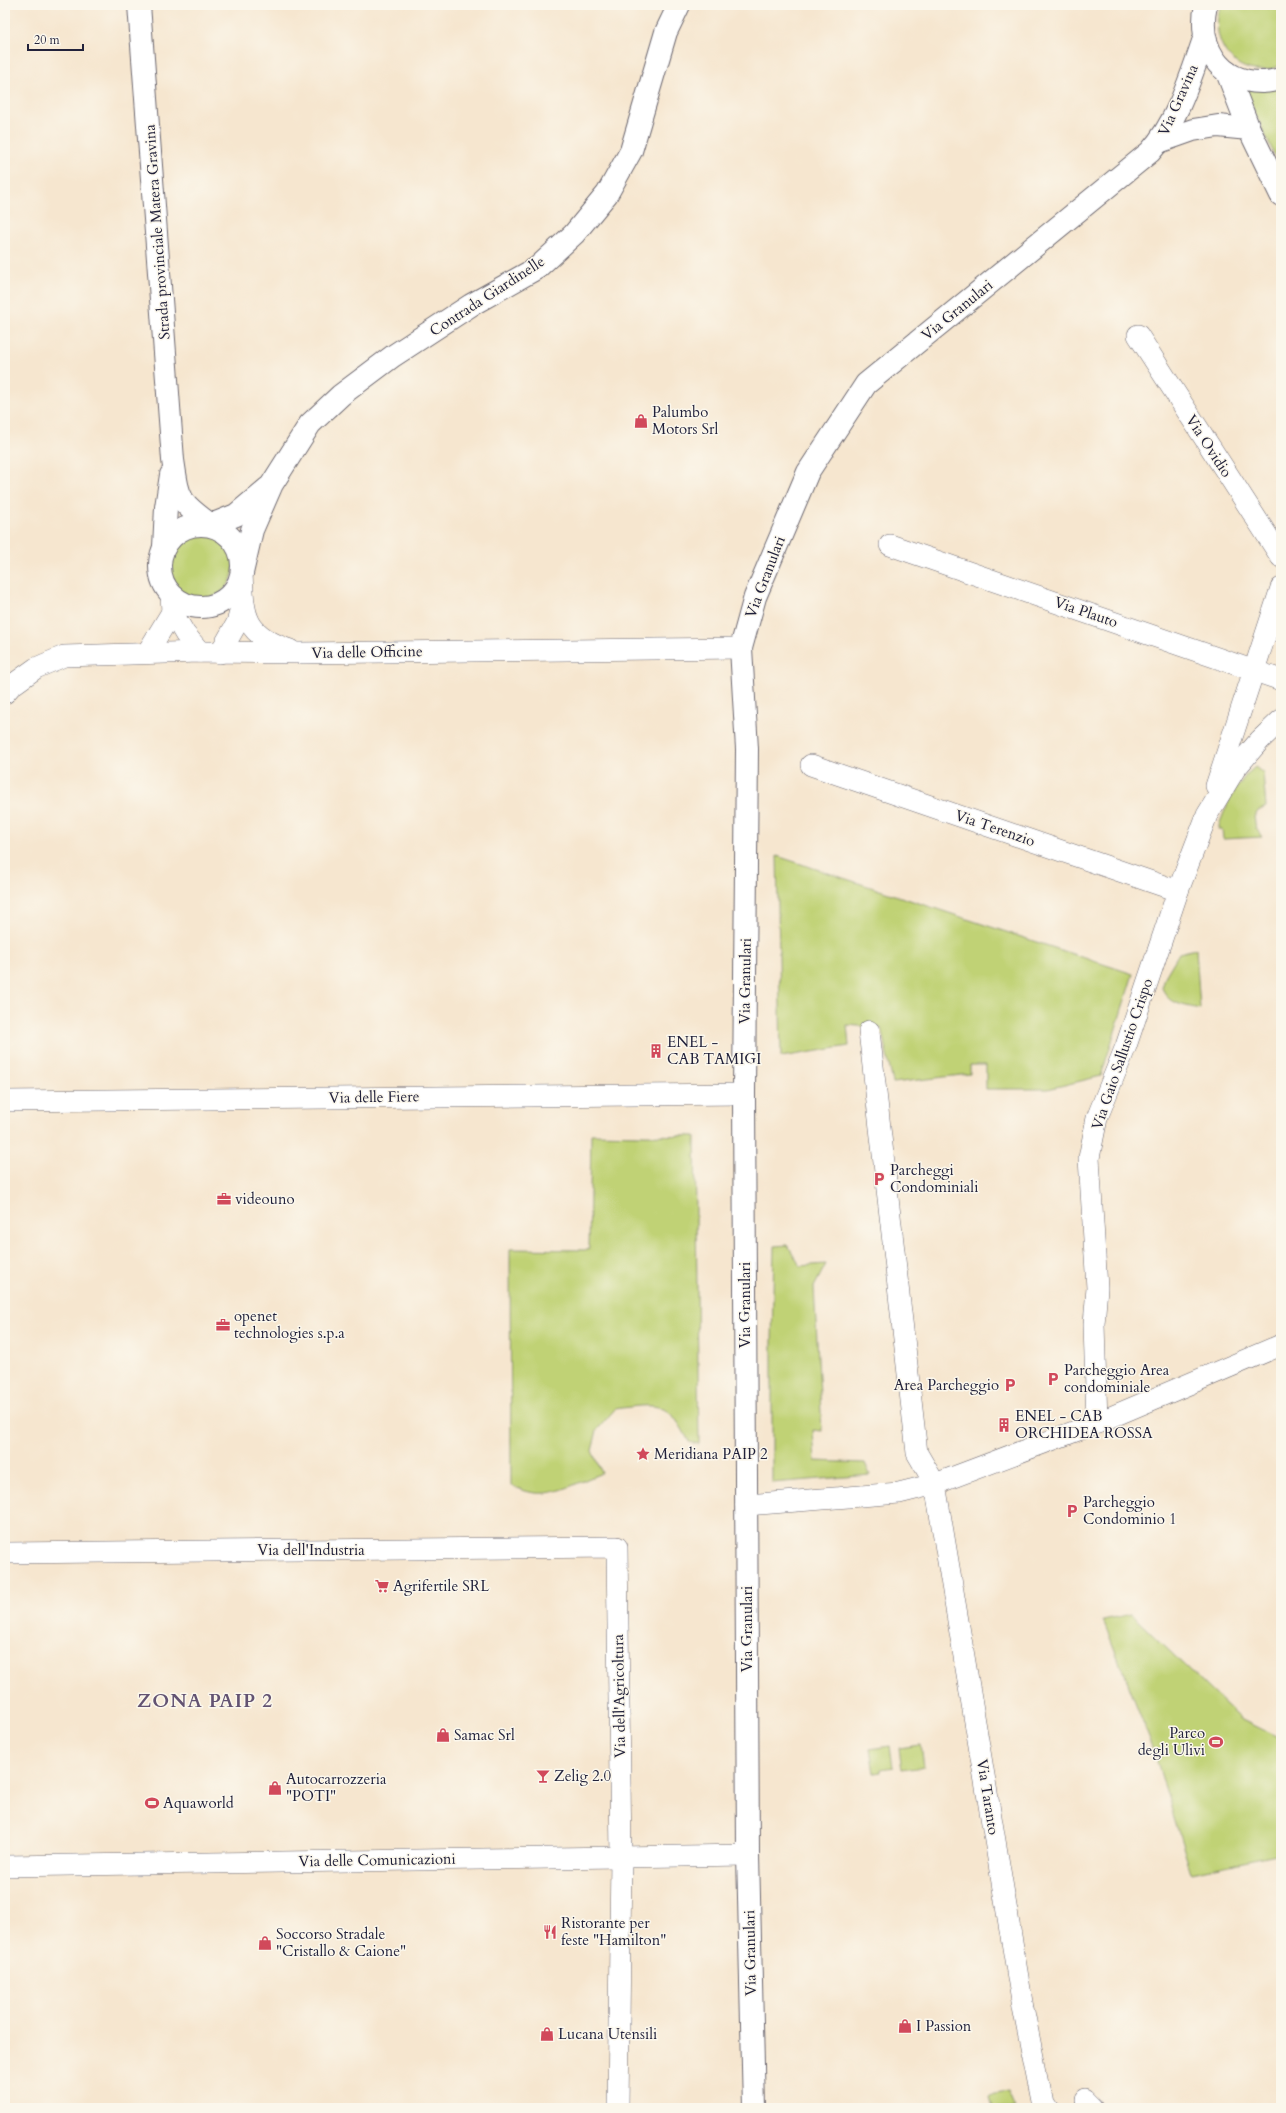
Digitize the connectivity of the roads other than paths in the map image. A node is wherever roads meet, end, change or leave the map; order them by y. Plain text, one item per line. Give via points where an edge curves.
1 (138, 5) edge
2 (679, 5) edge
3 (1206, 5) edge
4 (1204, 39) junction
5 (1227, 72) junction
6 (1281, 79) edge
7 (1249, 129) junction
8 (1159, 142) junction
9 (1281, 195) edge
10 (1138, 335) dead end
11 (173, 460) junction
12 (272, 484) junction
13 (211, 525) junction
14 (890, 545) dead end
15 (164, 547) junction
16 (1281, 557) edge
17 (242, 573) junction
18 (1281, 588) edge
19 (244, 600) junction
20 (171, 603) junction
21 (741, 648) junction
22 (210, 652) junction
23 (147, 653) junction
24 (300, 653) junction
25 (1253, 670) junction
26 (1281, 680) edge
27 (5, 693) edge
28 (1281, 720) edge
29 (811, 765) dead end
30 (1207, 815) junction
31 (1178, 891) junction
32 (869, 1031) dead end
33 (744, 1094) junction
34 (5, 1101) edge
35 (1281, 1345) edge
36 (1097, 1423) junction
37 (935, 1484) junction
38 (746, 1505) junction
39 (617, 1548) joint
40 (5, 1553) edge
41 (748, 1855) junction
42 (621, 1857) junction
43 (5, 1866) edge
44 (618, 2108) edge
45 (754, 2108) edge
46 (1046, 2108) edge

1 - 11 street, Strada provinciale Matera Gravina
2 - 12 street, Contrada Giardinelle via 666,32 631,151 607,194 578,228 537,268 471,305 393,356 341,395 310,424
3 - 4 street via 1203,21
4 - 5 street via 1209,52
4 - 8 street, Via Gravina via 1184,93
5 - 6 street via 1244,80 1263,82
5 - 7 street
7 - 8 street, Via Gravina via 1218,126 1193,130
7 - 9 street
8 - 21 street, Via Granulari via 866,384 808,472 755,597
10 - 16 street, Via Ovidio
11 - 13 street via 178,493 187,507
11 - 15 street via 166,506
12 - 13 street via 236,515
12 - 17 street via 252,530
13 - 15 street via 197,524 184,528 172,536
13 - 17 street via 223,530 239,548
14 - 25 street, Via Plauto
15 - 20 street via 160,559 160,572
17 - 19 street
17 - 20 street via 238,585 230,596 219,603 206,607 181,602
18 - 25 street
19 - 22 street via 237,623
19 - 24 street via 248,621 257,633 272,643
20 - 22 street via 185,634
20 - 23 street
21 - 24 street, Via delle Officine
21 - 33 street, Via Granulari via 747,749
22 - 23 street, Via delle Officine
22 - 24 street, Via delle Officine
23 - 27 street, Via delle Officine via 64,656 36,668
25 - 26 street, Via Plauto
25 - 30 street
28 - 30 street, Via Gaio Sallustio Crispo via 1235,769
29 - 31 street, Via Terenzio
30 - 31 street, Via Gaio Sallustio Crispo
31 - 36 street, Via Gaio Sallustio Crispo via 1126,1046 1097,1118 1089,1158 1097,1288 1094,1324
32 - 37 street via 917,1453
33 - 34 street, Via delle Fiere
33 - 38 street, Via Granulari
35 - 36 street
36 - 37 street
37 - 38 street via 899,1493
37 - 46 street, Via Taranto via 1023,2007 1042,2102
38 - 41 street, Via Granulari
39 - 40 street, Via dell'Industria
39 - 42 street, Via dell'Agricoltura
41 - 42 street, Via delle Comunicazioni
41 - 45 street, Via Granulari
42 - 43 street, Via delle Comunicazioni
42 - 44 street, Via dell'Agricoltura

